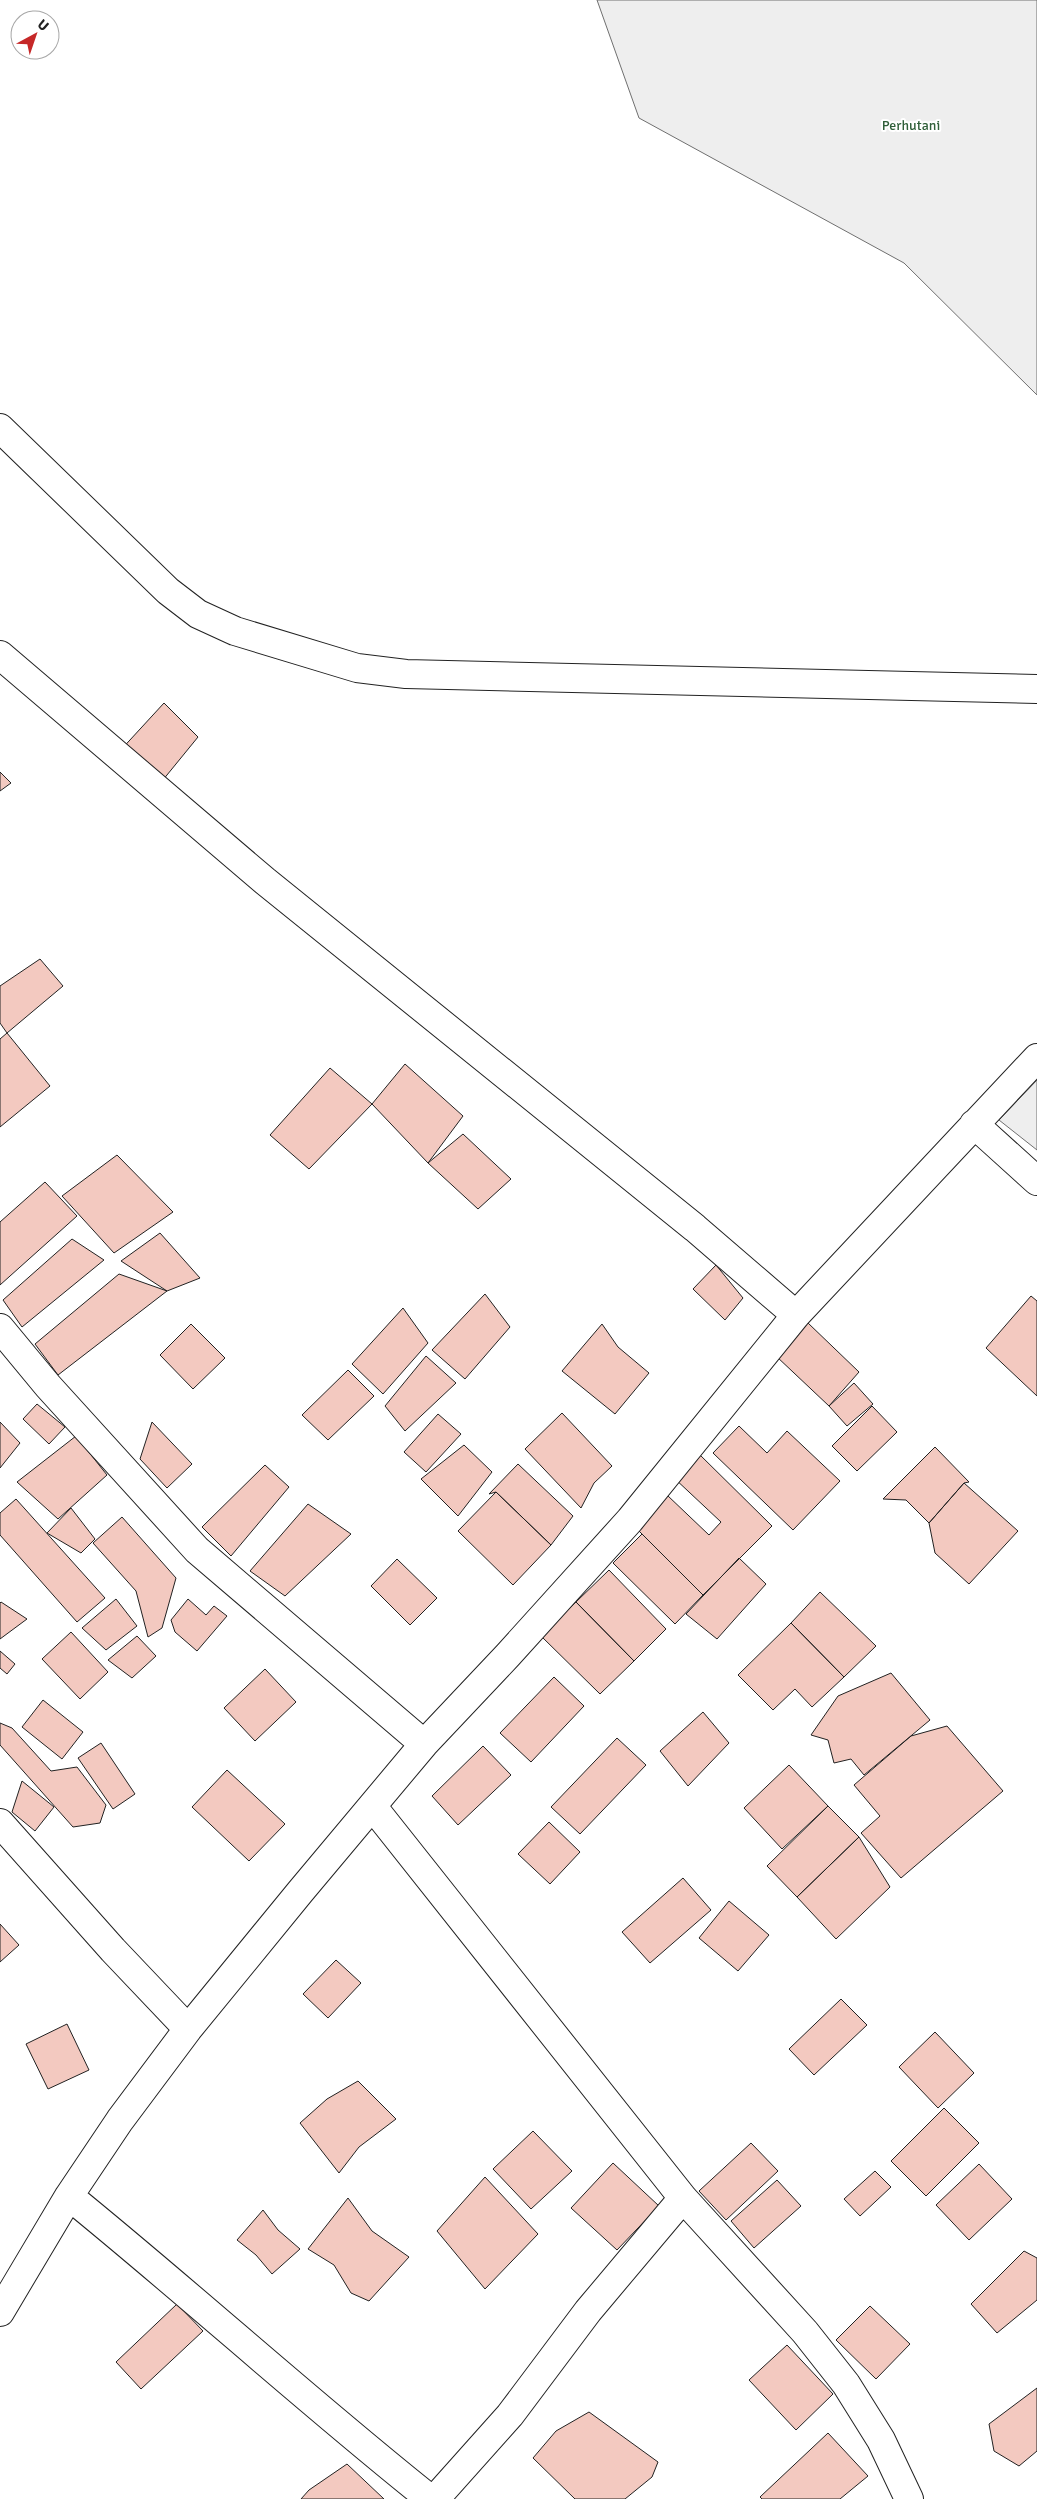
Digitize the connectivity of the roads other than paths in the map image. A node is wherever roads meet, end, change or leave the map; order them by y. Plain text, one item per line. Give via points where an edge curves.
1 (0, 428) edge
2 (0, 656) edge
3 (1037, 689) edge
4 (1037, 1058) edge
5 (974, 1124) junction
6 (1037, 1181) edge
7 (796, 1315) junction
8 (0, 1328) edge
9 (424, 1744) junction
10 (373, 1807) junction
11 (0, 1823) edge
12 (188, 2029) junction
13 (69, 2196) junction
14 (683, 2198) junction
15 (0, 2312) edge
16 (430, 2499) edge
17 (435, 2499) edge
18 (909, 2499) edge

1 - 3 street via 168,591 198,614 235,631 357,668 406,674
2 - 7 street via 265,881 695,1228
4 - 5 street
5 - 6 street
5 - 7 street
7 - 9 street via 630,1520 515,1649
8 - 9 street via 48,1386 197,1550
9 - 10 street
10 - 12 street
10 - 14 street
11 - 12 street via 137,1977
12 - 13 street via 120,2120
13 - 15 street
13 - 16 street via 175,2282 343,2430
14 - 17 street via 588,2311 510,2415
14 - 18 street via 804,2332 846,2384 881,2440

